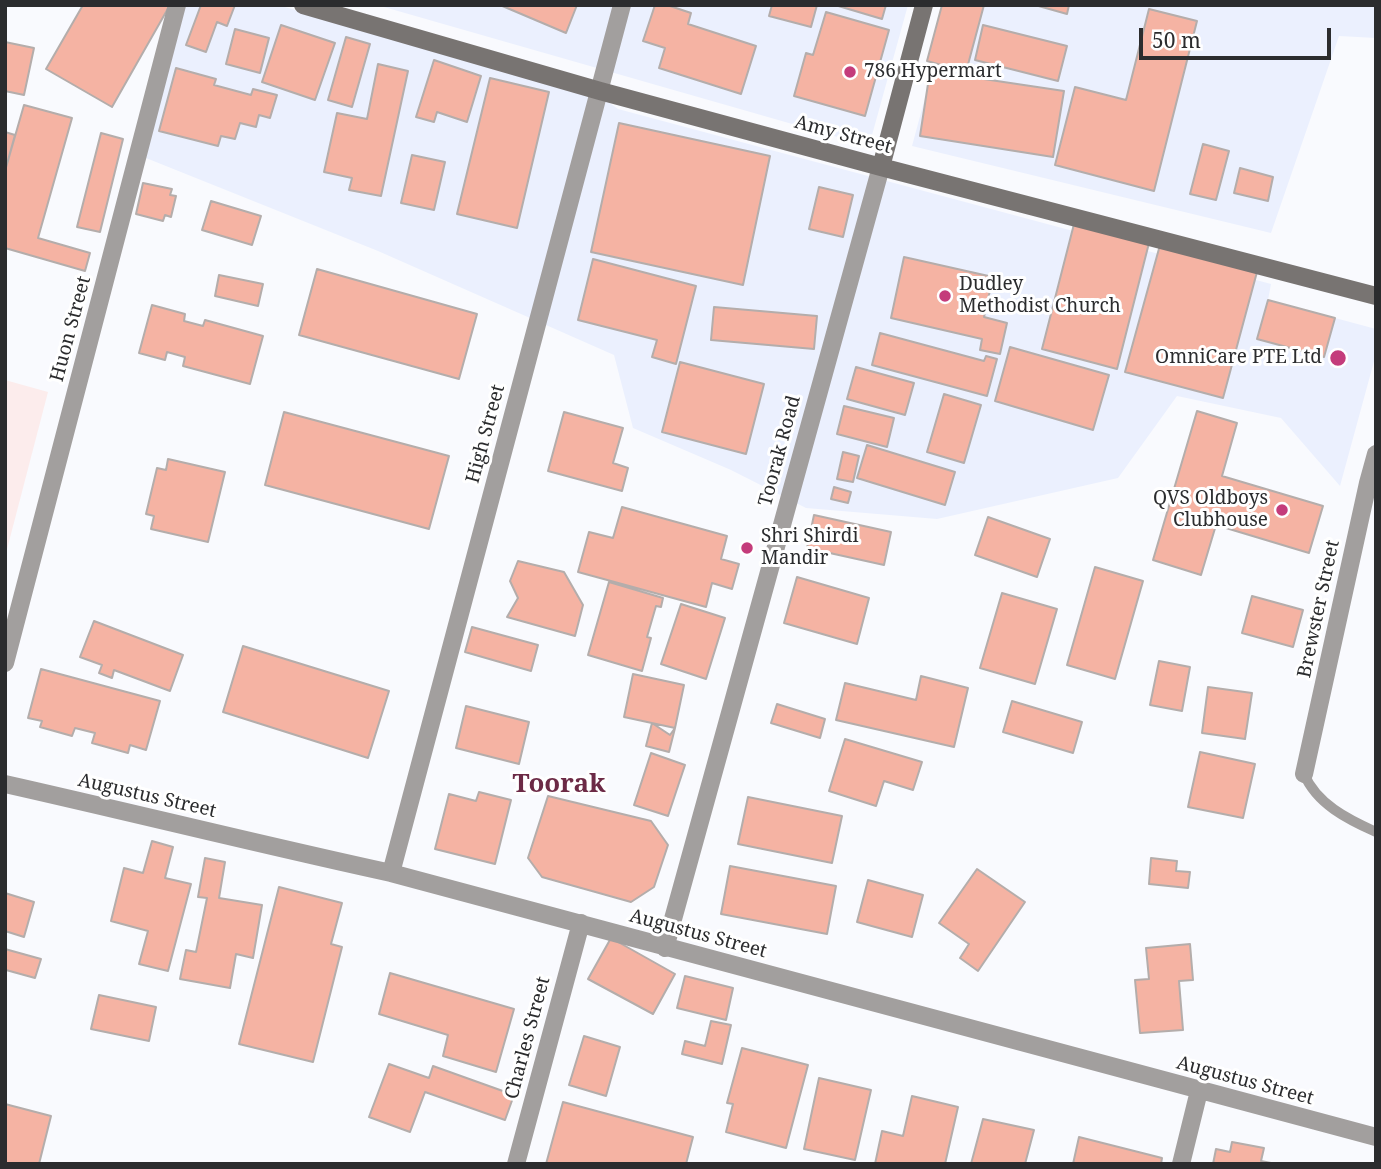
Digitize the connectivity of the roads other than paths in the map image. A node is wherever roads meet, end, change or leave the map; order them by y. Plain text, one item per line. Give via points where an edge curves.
1 (177, 5) edge
2 (622, 5) edge
3 (924, 5) edge
4 (309, 6) edge
5 (600, 91) junction
6 (881, 167) junction
7 (1376, 296) edge
8 (1376, 454) edge
9 (1372, 484) edge
10 (5, 663) edge
11 (1304, 774) joint
12 (5, 785) edge
13 (1376, 832) edge
14 (391, 873) junction
15 (581, 923) junction
16 (665, 948) junction
17 (1199, 1091) junction
18 (1376, 1137) edge
19 (516, 1164) edge
20 (1181, 1164) edge

1 - 10 street, Huon Street
2 - 5 street, High Street
3 - 6 main road, Toorak Road
4 - 5 main road, Amy Street
5 - 6 main road, Amy Street
5 - 14 street, High Street
6 - 7 main road, Amy Street
6 - 16 street, Toorak Road
8 - 9 street, Brewster Street
9 - 11 street, Brewster Street
11 - 13 lane via 1328,804
12 - 14 street, Augustus Street
14 - 15 street, Augustus Street
15 - 16 street, Augustus Street
15 - 19 street, Charles Street
16 - 17 street, Augustus Street
17 - 18 street, Augustus Street
17 - 20 street

